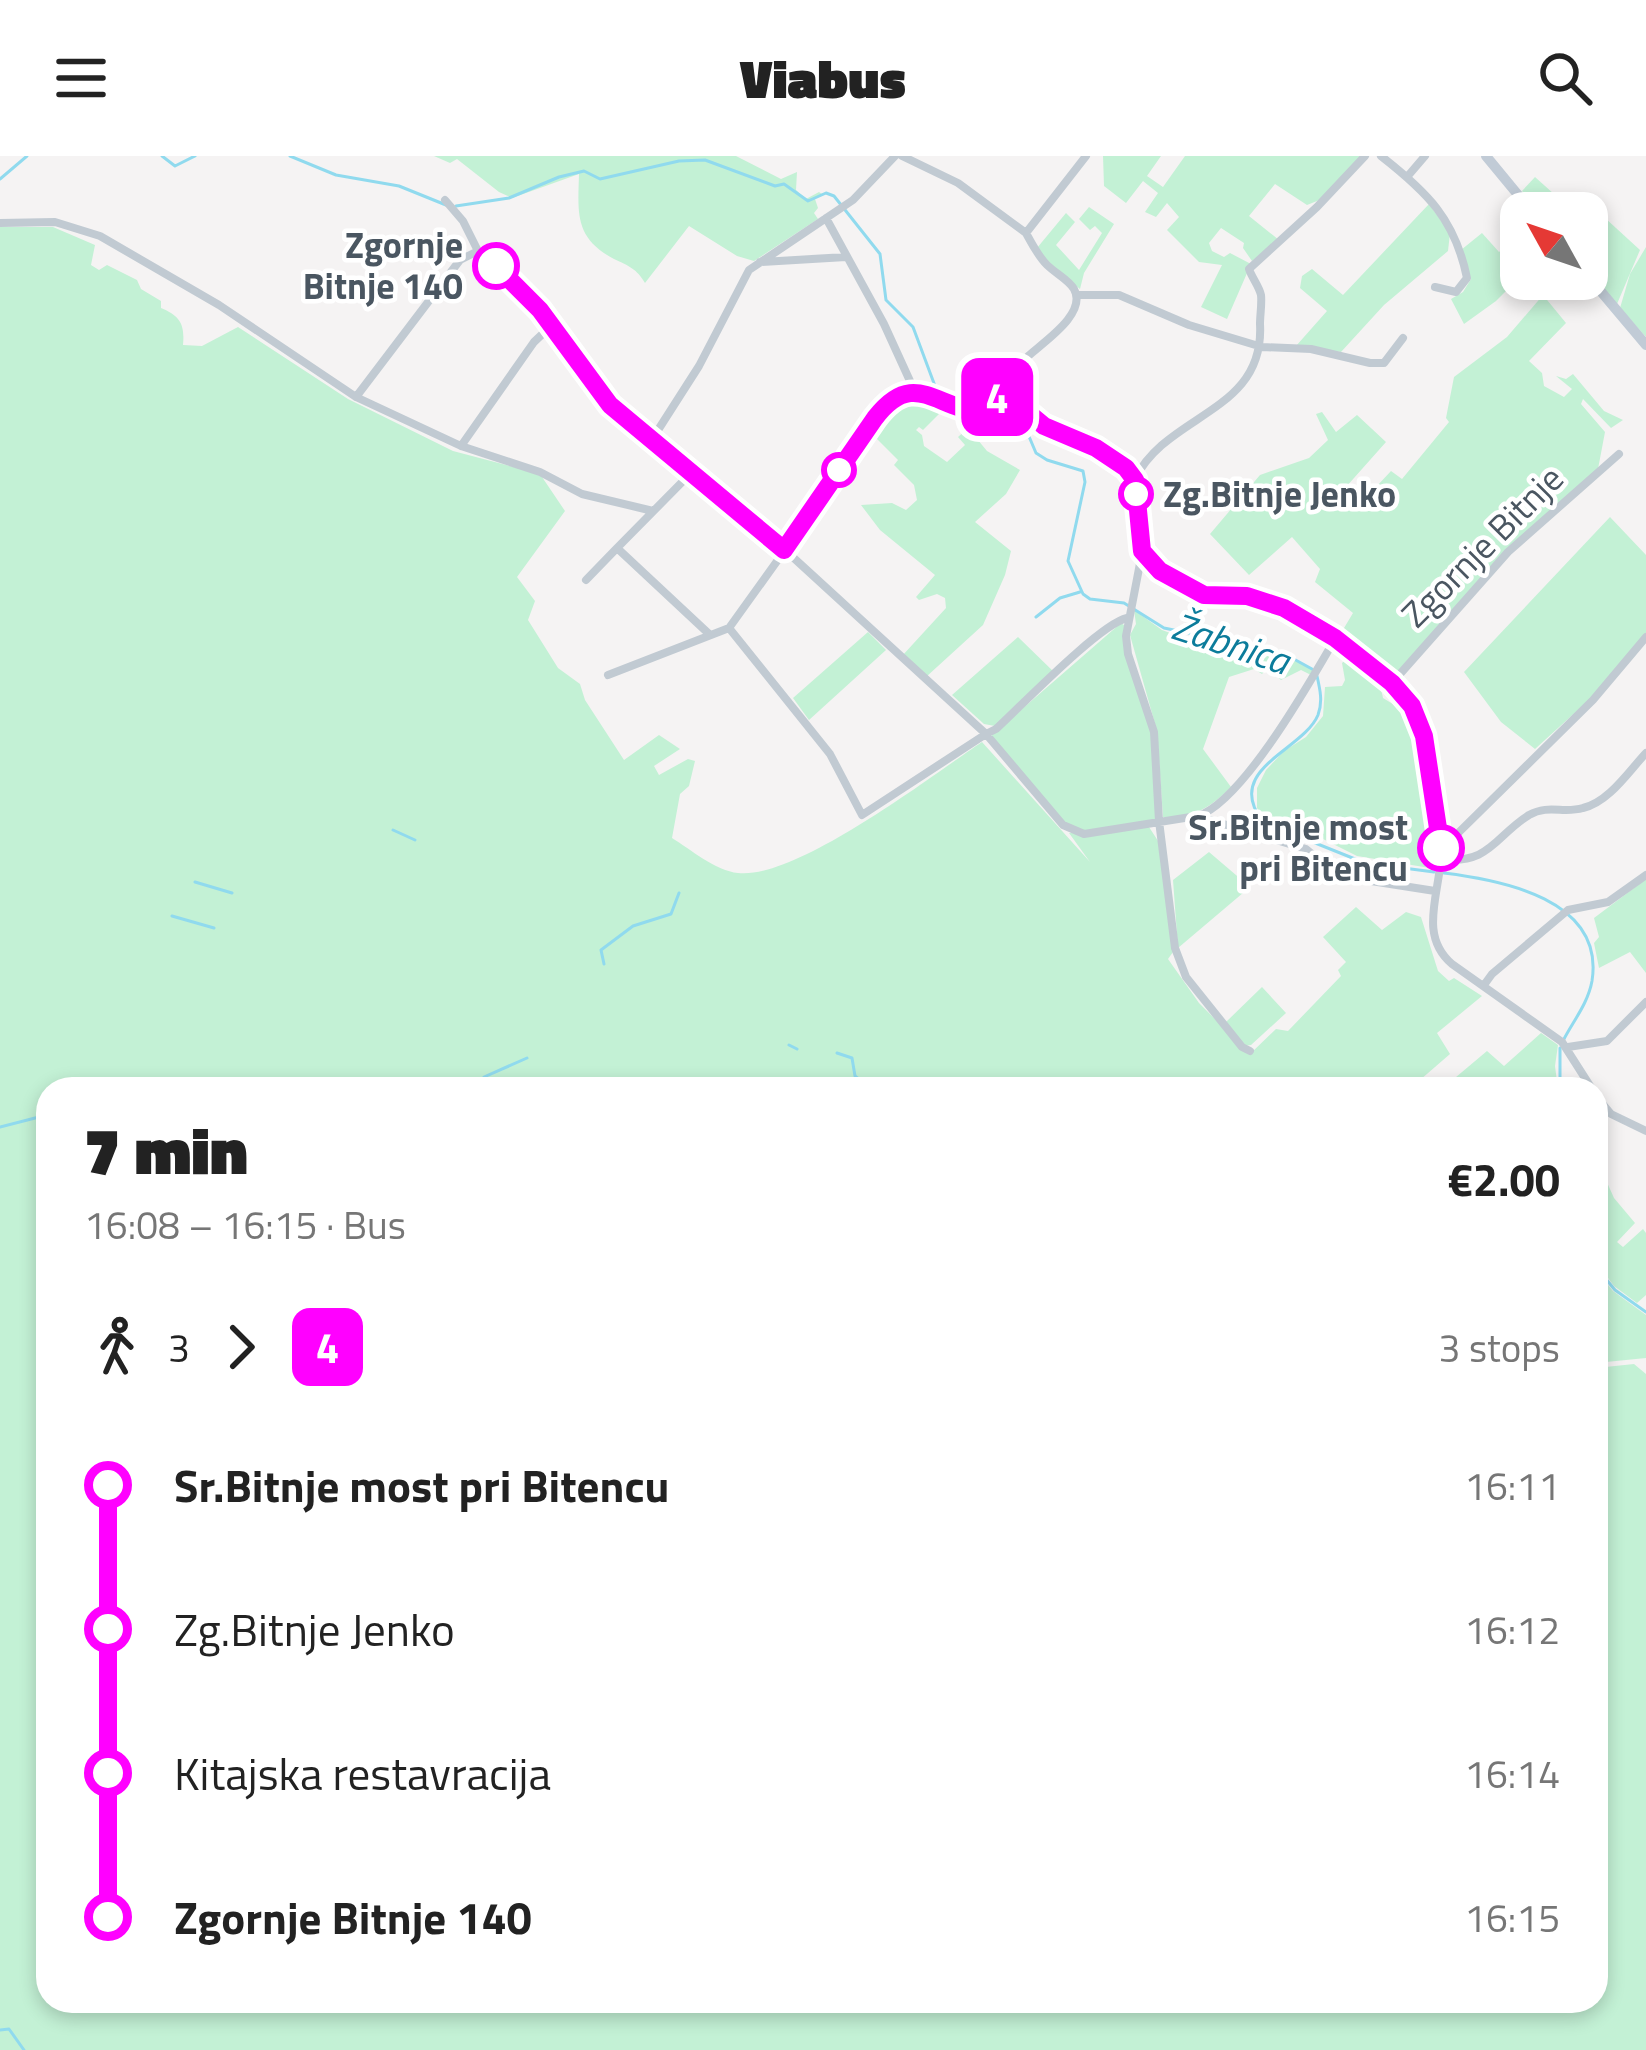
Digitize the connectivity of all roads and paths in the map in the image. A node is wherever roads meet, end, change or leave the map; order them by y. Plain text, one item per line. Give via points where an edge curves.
1 (898, 156) edge
2 (1086, 156) edge
3 (1365, 156) edge
4 (1381, 156) edge
5 (1425, 156) edge
6 (1486, 156) edge
7 (1407, 177) junction
8 (1516, 192) edge
9 (445, 200) dead end
10 (826, 218) junction
11 (0, 223) edge
12 (1026, 233) junction
13 (478, 251) junction
14 (846, 256) junction
15 (758, 262) junction
16 (1435, 287) dead end
17 (1076, 295) junction
18 (1608, 300) edge
19 (552, 325) junction
20 (1403, 338) dead end
21 (1646, 345) edge
22 (1262, 347) junction
23 (915, 392) junction
24 (1000, 394) junction
25 (356, 397) junction
26 (652, 441) junction
27 (461, 446) junction
28 (1619, 454) dead end
29 (692, 472) junction
30 (1135, 480) junction
31 (653, 511) junction
32 (617, 548) junction
33 (784, 550) junction
34 (1142, 551) junction
35 (586, 580) dead end
36 (1128, 614) junction
37 (729, 628) junction
38 (708, 633) junction
39 (1646, 637) edge
40 (1335, 638) junction
41 (608, 674) dead end
42 (1392, 683) junction
43 (986, 734) junction
44 (1646, 753) edge
45 (1197, 816) junction
46 (1160, 821) junction
47 (1440, 841) junction
48 (1441, 861) junction
49 (1646, 875) edge
50 (1436, 886) junction
51 (1484, 985) junction
52 (1646, 1002) edge
53 (1568, 1048) junction
54 (1250, 1051) dead end
55 (1585, 1077) edge
56 (1608, 1110) edge
57 (1646, 1131) edge

1 - 10 street
1 - 12 street via 958,183
2 - 12 street
3 - 22 street via 1249,269 1261,295
4 - 7 street
5 - 7 street
6 - 8 main road
7 - 16 street via 1445,215 1465,266 1456,292
9 - 13 street
10 - 14 street
10 - 15 street
11 - 25 street via 55,222 100,236
12 - 17 street
13 - 19 street
13 - 25 street via 460,260
14 - 15 street
14 - 23 street
15 - 26 street
17 - 22 street via 1119,295
17 - 24 street via 1054,336 1027,356
18 - 21 main road
19 - 26 street via 609,404
19 - 27 street
20 - 22 street via 1384,363
22 - 30 street via 1237,391 1167,439
23 - 24 street via 974,412
23 - 33 street via 881,410
24 - 30 street via 1044,426 1118,461
25 - 27 street
26 - 29 street
27 - 31 street via 582,494
28 - 42 street, Zgornje Bitnje via 1508,552
29 - 31 street
29 - 33 street
30 - 34 street
31 - 32 street
32 - 35 street
32 - 38 street
33 - 37 street
33 - 43 street
34 - 36 street
34 - 40 street via 1192,590 1267,602
36 - 43 street
36 - 46 street via 1129,654 1154,732
37 - 38 street
37 - 43 street via 830,754 862,815
38 - 41 street
39 - 47 street via 1480,815
40 - 42 street
40 - 45 street via 1273,742 1221,803
42 - 47 street via 1424,736
43 - 46 street via 1063,826 1084,834
44 - 48 street via 1586,808 1550,806 1483,855
45 - 46 street
45 - 50 street via 1306,849 1339,876
46 - 54 street via 1179,963
47 - 48 street
48 - 50 street
49 - 51 street via 1608,902 1565,913
50 - 51 street via 1438,949
51 - 53 street
52 - 53 street via 1606,1041
53 - 55 street
56 - 57 street

